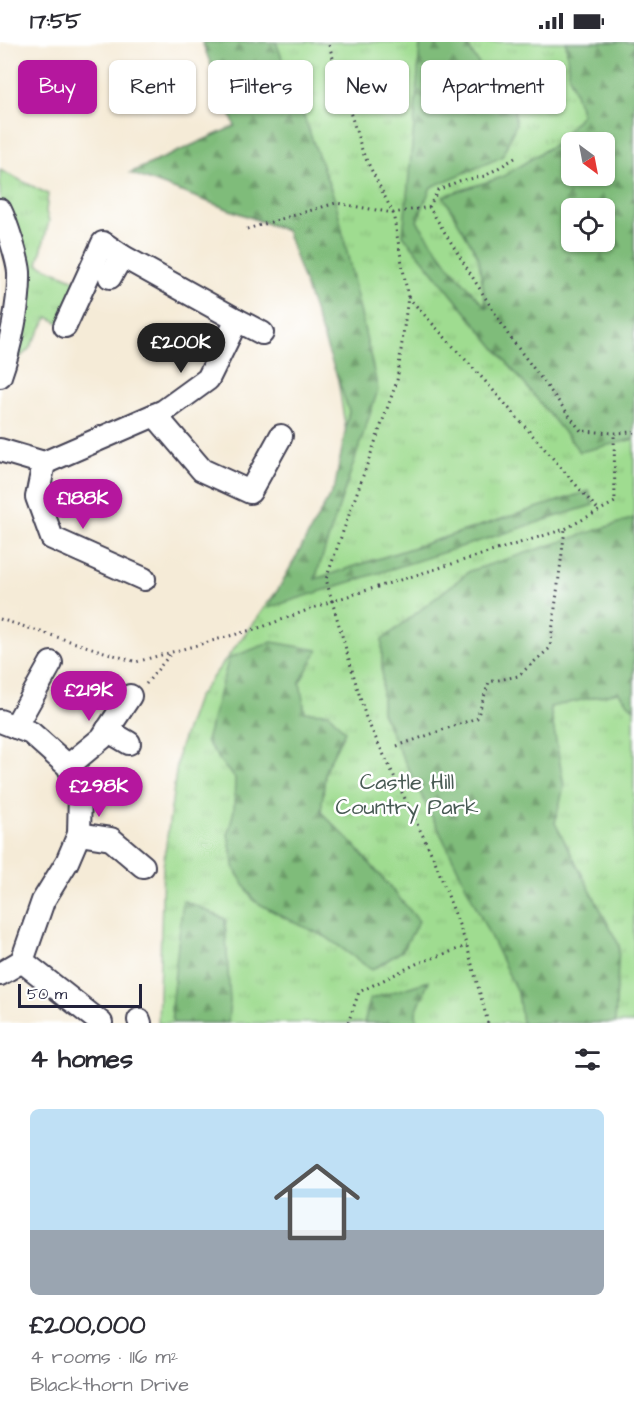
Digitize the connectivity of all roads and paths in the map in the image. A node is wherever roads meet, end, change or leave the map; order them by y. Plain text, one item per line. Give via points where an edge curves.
1 (328, 42) edge
2 (515, 158) dead end
3 (429, 207) junction
4 (0, 210) edge
5 (393, 213) junction
6 (247, 229) dead end
7 (122, 256) junction
8 (110, 277) dead end
9 (408, 297) junction
10 (237, 320) junction
11 (65, 326) dead end
12 (262, 333) dead end
13 (0, 376) edge
14 (155, 415) junction
15 (634, 432) edge
16 (614, 433) junction
17 (281, 436) dead end
18 (0, 450) edge
19 (44, 463) junction
20 (599, 511) junction
21 (565, 529) junction
22 (144, 579) dead end
23 (332, 600) junction
24 (0, 619) edge
25 (172, 652) junction
26 (51, 663) dead end
27 (130, 696) joint
28 (7, 724) edge
29 (107, 730) junction
30 (129, 743) dead end
31 (397, 746) dead end
32 (68, 766) junction
33 (79, 834) junction
34 (143, 866) dead end
35 (467, 946) junction
36 (22, 961) junction
37 (0, 974) edge
38 (101, 1023) edge
39 (348, 1023) edge
40 (488, 1023) edge

1 - 5 path via 363,153
2 - 3 path via 485,176 438,190
3 - 5 path
3 - 16 path via 509,336 581,431
4 - 13 street via 19,270 18,299
5 - 6 path via 336,203
5 - 9 path
7 - 8 street
7 - 10 street
7 - 11 street via 103,243
9 - 20 path
9 - 23 path via 397,381 326,579
10 - 12 street
10 - 14 street via 208,379
14 - 17 street via 202,470 250,492
14 - 19 street
15 - 16 path
16 - 20 path via 615,502
18 - 19 street
19 - 22 street via 37,496 52,538
20 - 21 path
21 - 23 path
21 - 31 path via 550,648 518,676 489,682 477,718
23 - 25 path via 262,627
23 - 35 path via 366,718 435,861
24 - 25 path via 136,662
25 - 27 path via 142,689
26 - 28 street
27 - 29 street
28 - 32 street via 31,733
29 - 30 street
29 - 32 street
32 - 33 street via 80,792
33 - 34 street via 111,839
33 - 36 street via 68,862 43,901
35 - 39 path via 416,964 359,992
35 - 40 path
36 - 37 street
36 - 38 street

